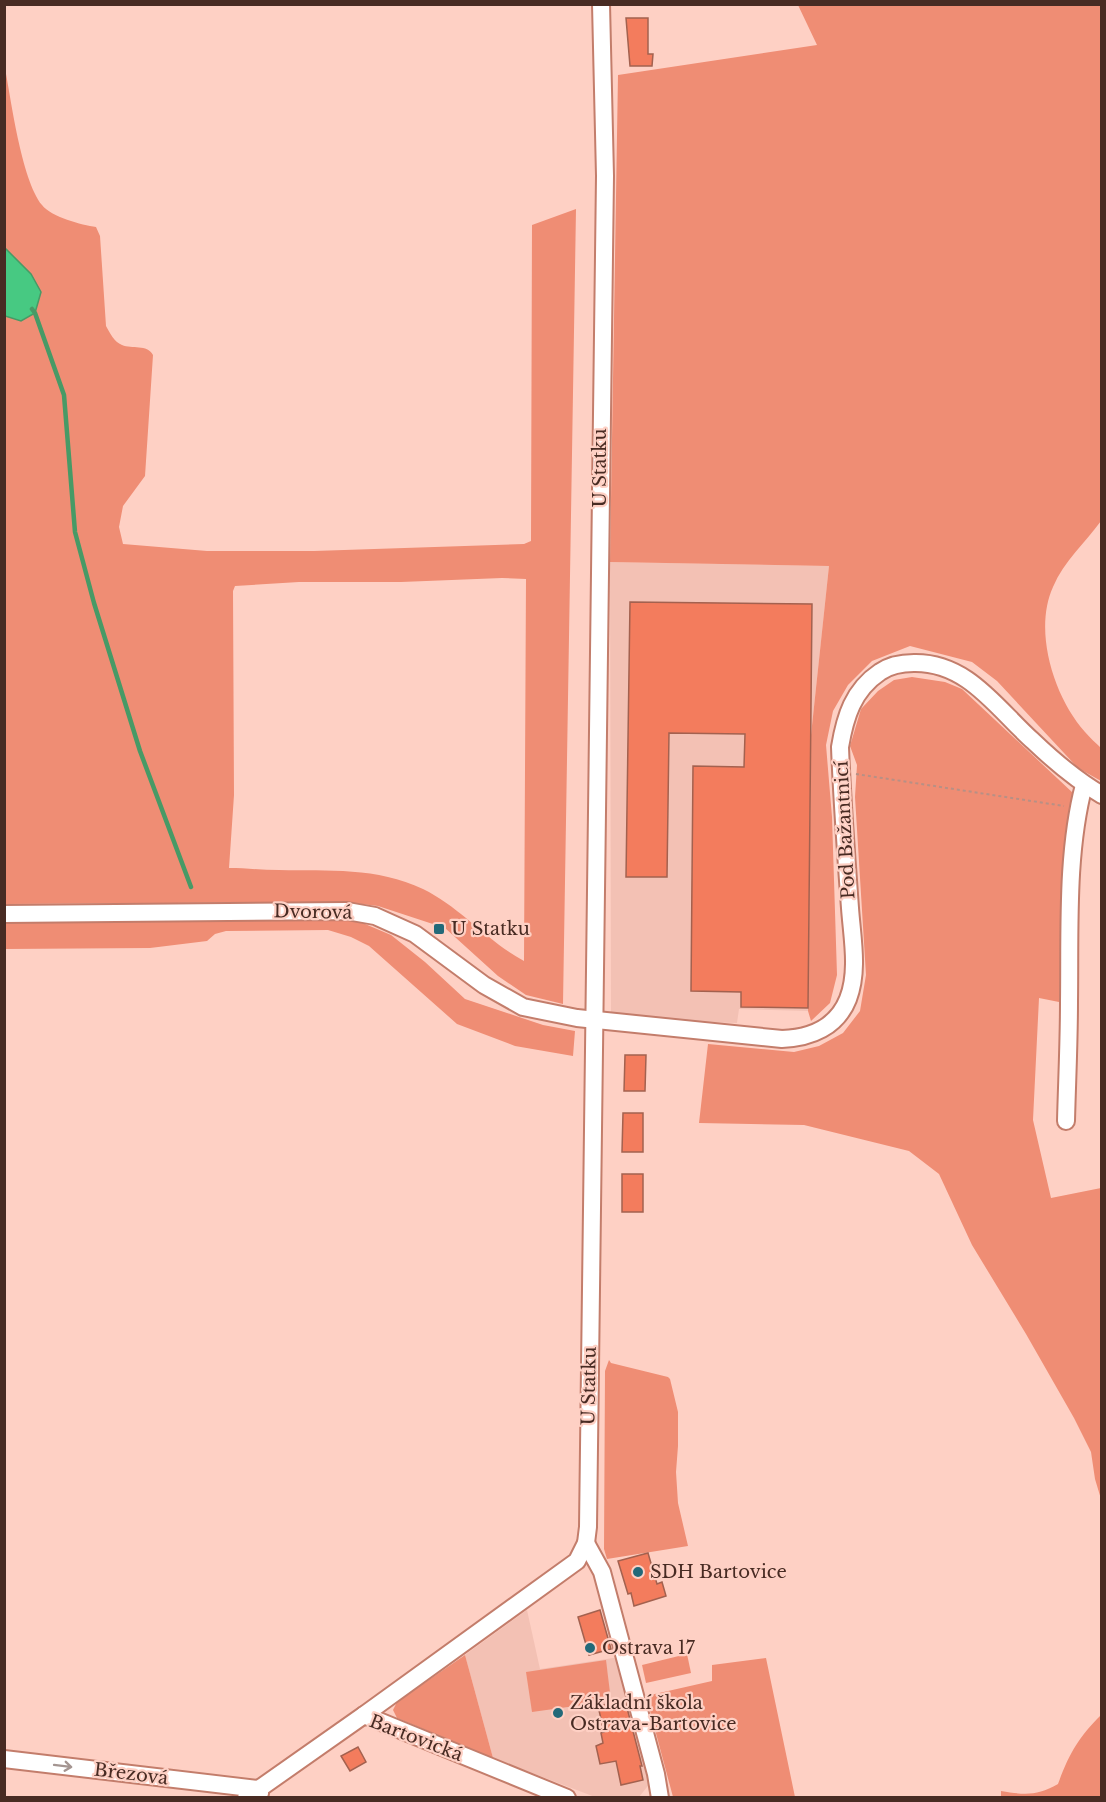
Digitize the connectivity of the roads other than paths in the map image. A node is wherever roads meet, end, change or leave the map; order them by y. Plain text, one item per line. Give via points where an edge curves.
1 (601, 4) edge
2 (1084, 785) junction
3 (1101, 795) edge
4 (4, 914) edge
5 (594, 1020) junction
6 (1066, 1121) dead end
7 (586, 1543) junction
8 (364, 1715) junction
9 (4, 1759) edge
10 (255, 1795) edge
11 (658, 1796) edge
12 (567, 1797) edge

1 - 5 street, U Statku via 605,176
2 - 3 street, Pod Bažantnicí
2 - 5 street, Pod Bažantnicí via 963,676 935,664 888,667 858,694 849,709 840,747 854,969 848,1000 836,1019 807,1036 782,1039
2 - 6 street via 1078,808 1069,910
4 - 5 street, Dvorová via 361,913 415,934 484,985 523,1007
5 - 7 street, U Statku
7 - 8 street via 577,1561 566,1570
7 - 11 street via 602,1572 656,1774
8 - 10 street, Bartovická
8 - 12 street, Bartovická
9 -> 10 street, Březová

